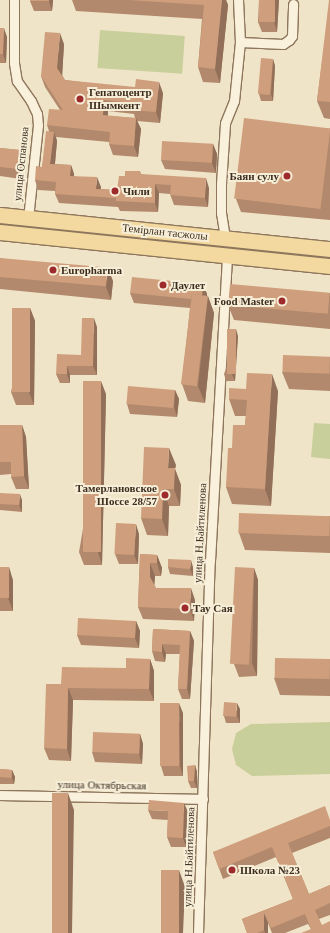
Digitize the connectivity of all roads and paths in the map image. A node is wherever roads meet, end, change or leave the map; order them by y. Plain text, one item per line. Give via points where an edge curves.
1 (14, 0) edge
2 (238, 0) edge
3 (293, 4) dead end
4 (240, 42) junction
5 (0, 215) edge
6 (28, 218) junction
7 (0, 232) edge
8 (225, 238) junction
9 (330, 249) edge
10 (227, 255) junction
11 (330, 266) edge
12 (0, 795) edge
13 (202, 799) junction
14 (198, 933) edge

1 - 6 street, улица Оспанова via 14,62 17,81 31,101 37,114 38,125
2 - 4 street
3 - 4 street via 292,36 289,40 283,44
4 - 8 street via 234,101 225,124 221,213
5 - 6 main road, Темірлан тасжолы
6 - 8 main road, Темірлан тасжолы
7 - 10 main road, Темірлан тасжолы
8 - 9 main road, Темірлан тасжолы
10 - 11 main road, Темірлан тасжолы
10 - 13 street, улица Н.Байтиленова via 210,561
12 - 13 street, улица Октябрьская
13 - 14 street, улица Н.Байтиленова

